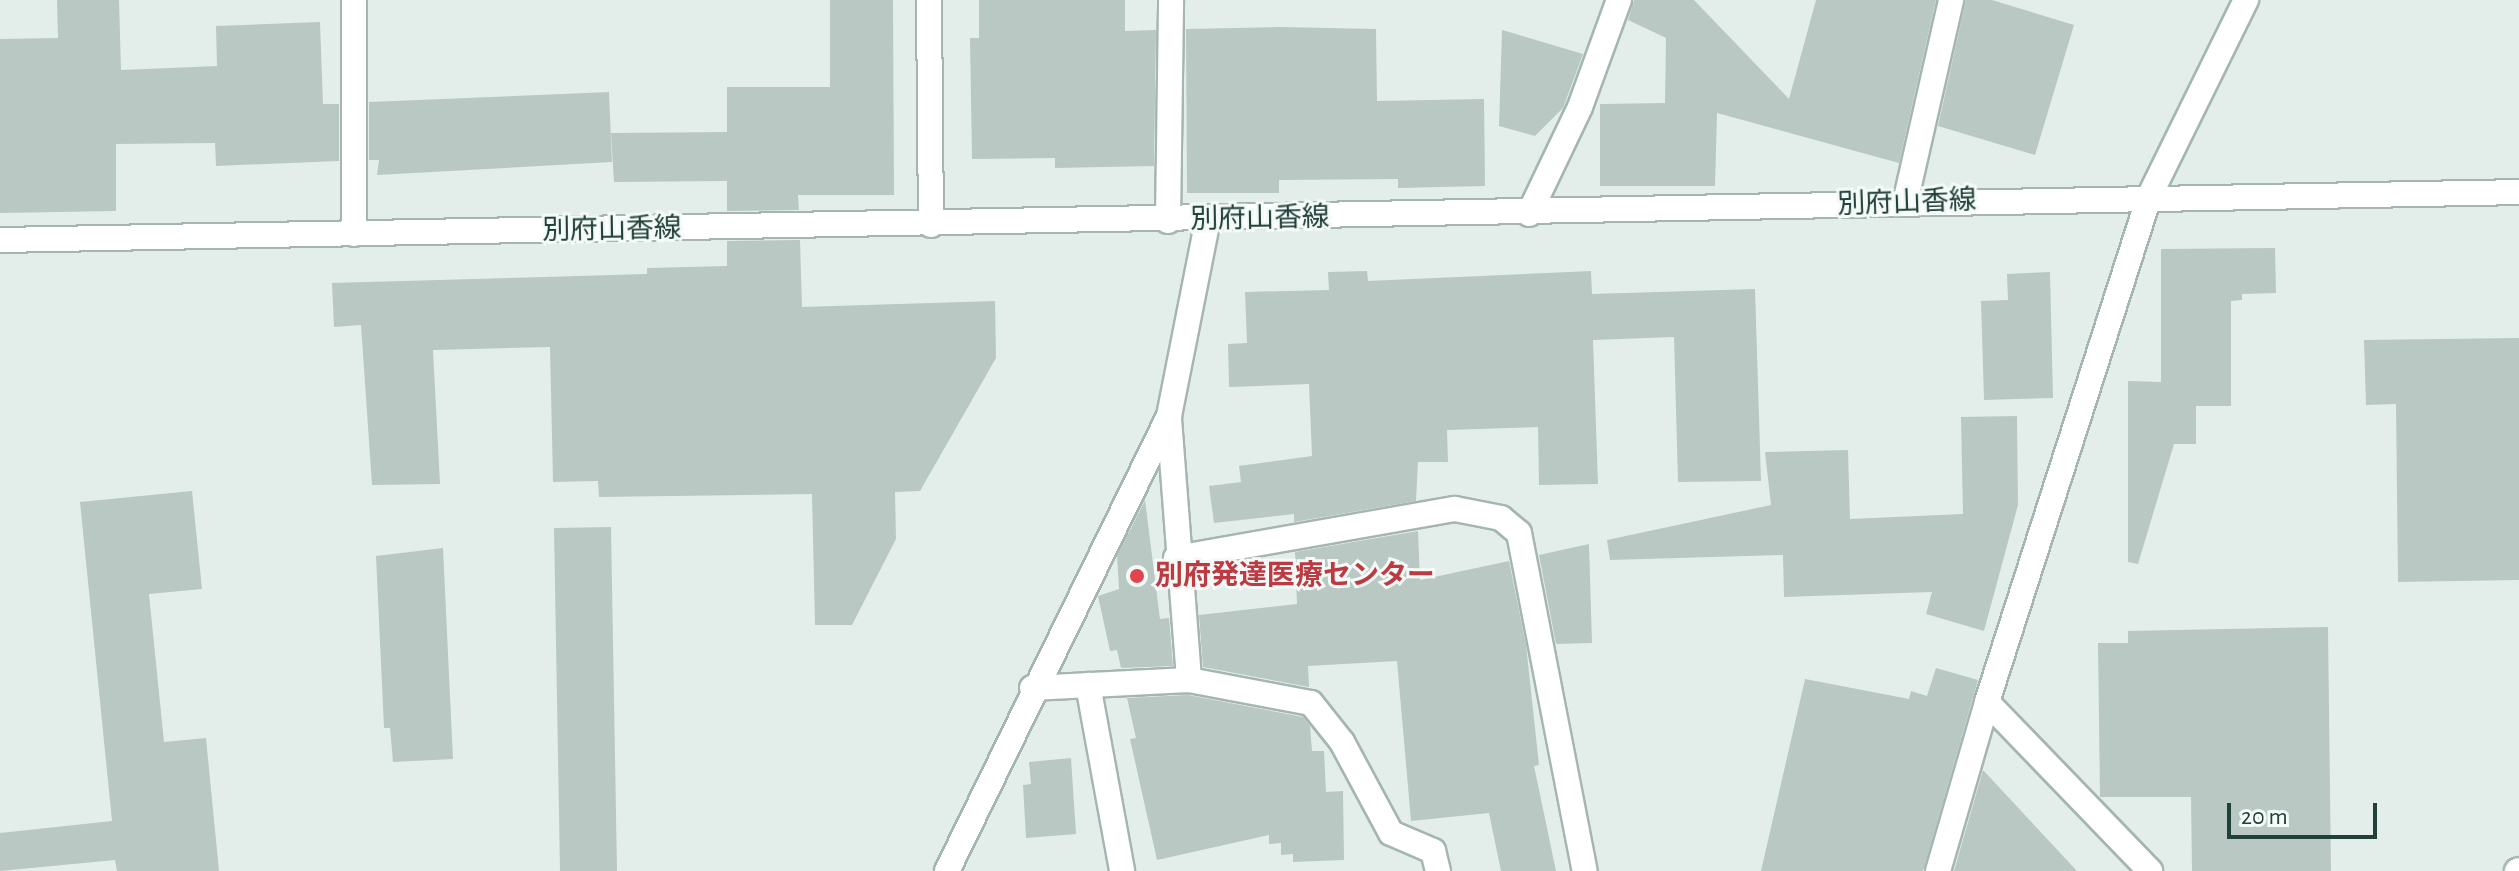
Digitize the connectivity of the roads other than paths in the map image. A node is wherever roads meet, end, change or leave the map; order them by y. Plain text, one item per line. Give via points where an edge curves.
1 (354, 0) edge
2 (929, 0) edge
3 (1171, 0) edge
4 (1619, 0) edge
5 (1951, 0) edge
6 (2246, 0) edge
7 (2519, 192) edge
8 (2149, 197) junction
9 (1905, 203) junction
10 (1529, 214) junction
11 (1208, 219) junction
12 (1168, 221) junction
13 (931, 225) junction
14 (354, 234) junction
15 (0, 240) edge
16 (1169, 416) junction
17 (1176, 558) junction
18 (1189, 680) junction
19 (1088, 685) junction
20 (1032, 688) junction
21 (1987, 702) junction
22 (947, 871) edge
23 (1122, 871) edge
24 (1438, 871) edge
25 (1585, 871) edge
26 (1938, 871) edge
27 (2150, 871) edge

1 - 14 street
2 - 13 street
3 - 12 street
4 - 10 street via 1580,107
5 - 9 street
6 - 8 street
7 - 8 street, 別府山香線
8 - 9 street, 別府山香線
8 - 21 street
9 - 10 street, 別府山香線
10 - 11 street, 別府山香線
11 - 12 street, 別府山香線
11 - 16 street
12 - 13 street, 別府山香線
13 - 14 street, 別府山香線
14 - 15 street, 別府山香線
16 - 17 street
16 - 20 street
17 - 18 street
17 - 25 street via 1455,509 1501,518 1519,533
18 - 19 street
18 - 24 street via 1311,703 1342,742 1391,833 1433,851
19 - 20 street
19 - 23 street
20 - 22 street
21 - 26 street
21 - 27 street

